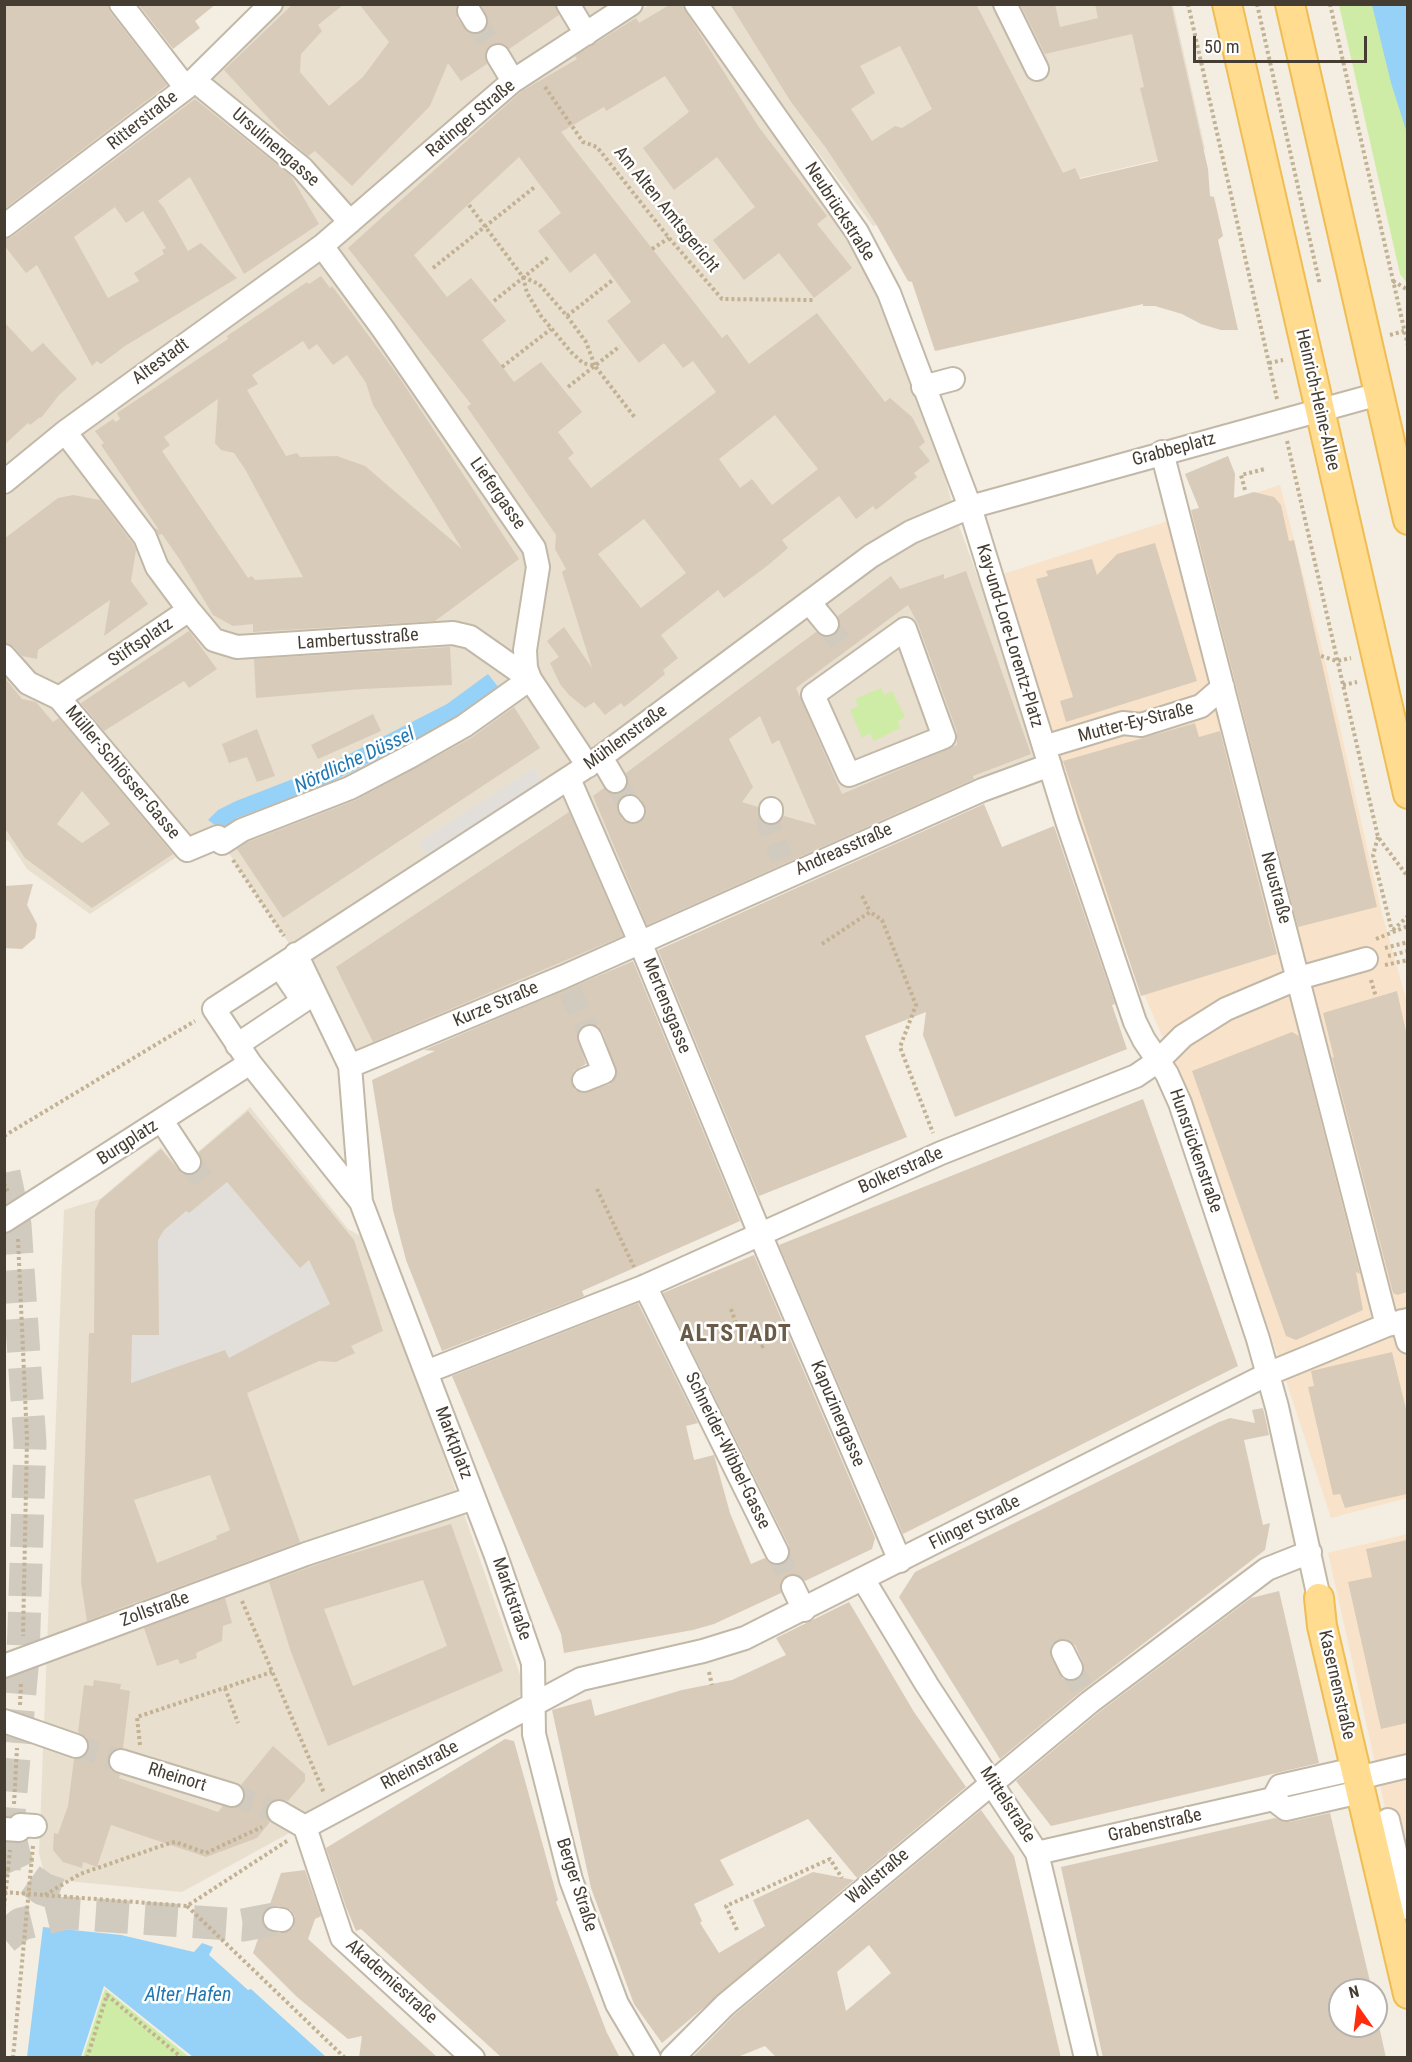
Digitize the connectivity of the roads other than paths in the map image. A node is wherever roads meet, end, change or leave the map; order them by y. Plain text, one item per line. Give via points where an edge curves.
1 (121, 4) edge
2 (271, 4) edge
3 (568, 4) edge
4 (631, 4) edge
5 (696, 4) edge
6 (1005, 4) edge
7 (1227, 4) edge
8 (1290, 4) edge
9 (586, 34) junction
10 (498, 56) tunnel mouth
11 (1037, 69) dead end
12 (523, 75) junction
13 (190, 84) junction
14 (350, 222) junction
15 (4, 226) edge
16 (322, 246) junction
17 (953, 379) dead end
18 (923, 387) junction
19 (1379, 394) junction
20 (1319, 409) junction
21 (65, 432) junction
22 (1162, 452) junction
23 (1402, 469) edge
24 (4, 482) edge
25 (970, 507) junction
26 (1407, 520) edge
27 (809, 602) junction
28 (189, 610) junction
29 (827, 624) tunnel mouth
30 (4, 656) edge
31 (857, 664) joint
32 (528, 669) junction
33 (1223, 687) junction
34 (59, 698) junction
35 (1047, 756) junction
36 (595, 762) junction
37 (569, 779) junction
38 (615, 780) tunnel mouth
39 (1407, 794) edge
40 (640, 942) junction
41 (1379, 958) road end
42 (288, 961) junction
43 (1299, 978) junction
44 (590, 1037) tunnel mouth
45 (243, 1054) junction
46 (1158, 1061) junction
47 (350, 1066) junction
48 (584, 1080) dead end
49 (162, 1121) junction
50 (189, 1162) tunnel mouth
51 (361, 1202) junction
52 (11, 1218) edge
53 (760, 1234) junction
54 (644, 1287) junction
55 (1401, 1327) edge
56 (426, 1372) junction
57 (1267, 1374) junction
58 (474, 1498) junction
59 (777, 1552) tunnel mouth
60 (1310, 1552) junction
61 (306, 1554) joint
62 (900, 1561) junction
63 (863, 1579) junction
64 (793, 1587) tunnel mouth
65 (1318, 1598) joint
66 (804, 1610) junction
67 (14, 1663) edge
68 (535, 1703) junction
69 (11, 1723) edge
70 (76, 1746) tunnel mouth
71 (132, 1764) tunnel mouth
72 (1407, 1766) edge
73 (1358, 1780) junction
74 (993, 1782) junction
75 (232, 1795) tunnel mouth
76 (274, 1815) tunnel mouth
77 (1388, 1820) dead end
78 (35, 1826) dead end
79 (305, 1827) junction
80 (8, 1829) edge
81 (1037, 1853) junction
82 (1407, 1908) edge
83 (1407, 1944) edge
84 (1405, 1983) edge
85 (473, 2058) edge
86 (649, 2058) edge
87 (672, 2058) edge
88 (1086, 2058) edge

1 - 13 street, Ursulinengasse
2 - 13 street, Ritterstraße
3 - 9 street
4 - 9 street, Ratinger Straße
5 - 18 street, Neubrückstraße via 857,232 889,293
6 - 11 street
7 - 20 main road, Heinrich-Heine-Allee
8 - 19 main road
9 - 12 street, Ratinger Straße
10 - 12 street
12 - 14 street, Ratinger Straße
13 - 14 street, Ursulinengasse via 288,155
13 - 15 street, Ritterstraße
14 - 16 street, Ratinger Straße
16 - 21 street, Altestadt
16 - 32 street, Liefergasse via 534,548 538,567 525,650
17 - 18 street
18 - 25 street, Neubrückstraße
19 - 20 street, Grabbeplatz
19 - 23 main road
20 - 22 street, Grabbeplatz
20 - 39 main road, Heinrich-Heine-Allee
21 - 24 street, Altestadt
21 - 28 street, Stiftsplatz via 145,537 157,567
22 - 25 street, Grabbeplatz
22 - 33 street, Neustraße
23 - 26 main road
25 - 27 street, Mühlenstraße via 894,541
25 - 35 street, Kay-und-Lore-Lorentz-Platz
27 - 29 street
27 - 36 street, Mühlenstraße
28 - 32 street, Lambertusstraße via 214,640 237,647 453,633 470,637
28 - 34 street, Stiftsplatz
30 - 34 street via 28,683
31 - 31 street via 905,629 944,737 849,775 813,695
32 - 34 street, Müller-Schlösser-Gasse via 464,726 411,756 350,788 187,850
32 - 36 street
33 - 35 street, Mutter-Ey-Straße via 1202,706 1141,725 1113,720
33 - 43 street, Neustraße
35 - 40 street, Andreasstraße via 982,790 786,866
35 - 46 street, Hunsrückenstraße via 1135,1022
36 - 37 street, Mühlenstraße
36 - 38 street
37 - 40 street, Mertensgasse
37 - 42 street, Mühlenstraße
40 - 47 street, Kurze Straße via 566,984
40 - 53 street, Mertensgasse
41 - 43 street, Bolkerstraße
42 - 45 street, Burgplatz via 303,1001
42 - 45 street via 214,1009
42 - 47 street
43 - 46 street, Bolkerstraße via 1207,1019
43 - 55 street, Neustraße
44 - 48 street via 604,1072
45 - 49 street, Burgplatz
45 - 51 street
46 - 53 street, Bolkerstraße via 1136,1076 941,1153
46 - 57 street, Hunsrückenstraße via 1180,1103
47 - 51 street
49 - 50 street
49 - 52 street, Burgplatz
51 - 56 street, Marktplatz
53 - 54 street, Bolkerstraße
53 - 62 street, Kapuzinergasse
54 - 56 street, Bolkerstraße
54 - 59 street, Schneider-Wibbel-Gasse
55 - 57 street, Flinger Straße
56 - 58 street, Marktplatz
57 - 60 street, Kasernenstraße
57 - 62 street, Flinger Straße
58 - 61 street, Marktplatz
58 - 68 street, Marktstraße via 533,1663
60 - 65 street, Kasernenstraße
60 - 74 street, Wallstraße via 1267,1569 1088,1698
61 - 67 street, Zollstraße
62 - 63 street, Flinger Straße
63 - 66 street, Flinger Straße
63 - 74 street, Mittelstraße
64 - 66 street
65 - 73 main road, Kasernenstraße
66 - 68 street, Flinger Straße via 745,1638 704,1651 582,1679
68 - 79 street, Rheinstraße
68 - 86 street, Berger Straße via 534,1734 571,1880 617,2004
69 - 70 street
71 - 75 street, Rheinort
72 - 73 street, Grabenstraße
73 - 81 street, Grabenstraße via 1280,1786 1273,1799
73 - 84 main road, Kasernenstraße
74 - 81 street, Mittelstraße
74 - 87 street, Wallstraße via 725,2005
76 - 79 street
77 - 82 street
78 - 80 street
79 - 85 street, Akademiestraße via 342,1938
81 - 88 street, Mittelstraße
83 - 84 street

